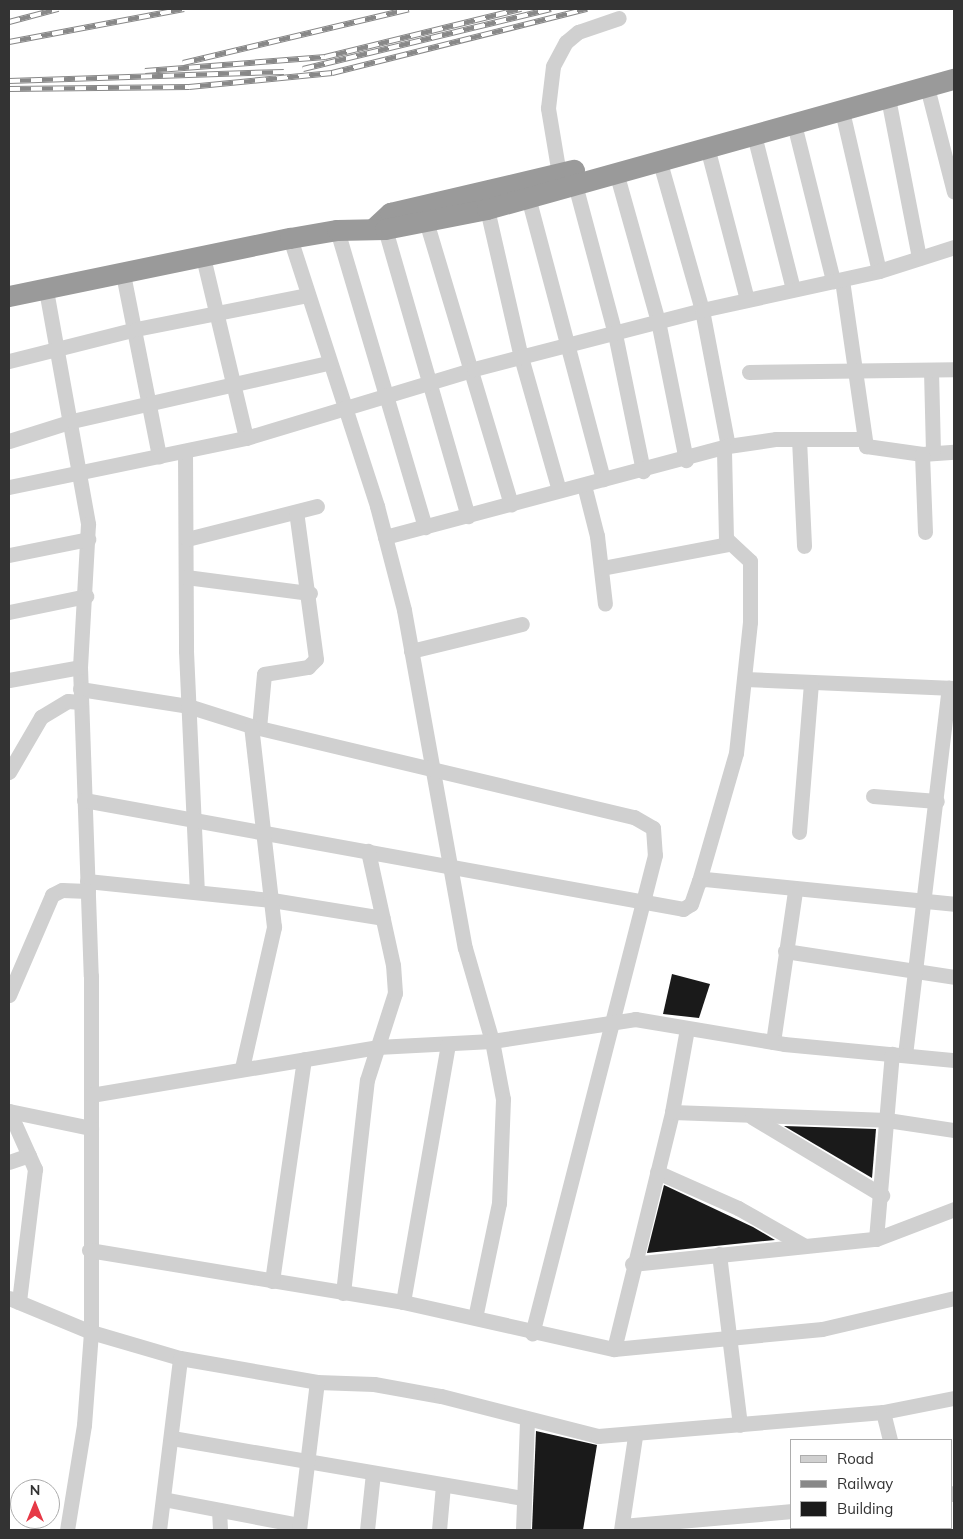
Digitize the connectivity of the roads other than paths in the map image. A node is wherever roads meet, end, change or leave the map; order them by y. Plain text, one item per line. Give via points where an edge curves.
1 (620, 18) dead end
2 (954, 68) edge
3 (954, 79) edge
4 (927, 87) junction
5 (888, 98) junction
6 (842, 111) junction
7 (794, 124) junction
8 (754, 135) junction
9 (707, 147) junction
10 (659, 159) junction
11 (616, 172) junction
12 (569, 176) junction
13 (954, 192) edge
14 (528, 197) junction
15 (487, 209) junction
16 (426, 221) junction
17 (380, 228) junction
18 (337, 230) junction
19 (290, 238) junction
20 (954, 247) edge
21 (203, 257) junction
22 (919, 258) junction
23 (879, 271) junction
24 (123, 274) junction
25 (838, 280) junction
26 (793, 289) junction
27 (46, 290) junction
28 (307, 295) junction
29 (9, 296) edge
30 (747, 299) junction
31 (702, 310) junction
32 (217, 314) junction
33 (658, 321) junction
34 (136, 328) junction
35 (615, 334) junction
36 (569, 344) junction
37 (55, 347) junction
38 (521, 357) junction
39 (9, 361) edge
40 (328, 363) junction
41 (474, 369) junction
42 (931, 370) junction
43 (954, 370) edge
44 (855, 371) junction
45 (748, 372) dead end
46 (431, 382) junction
47 (232, 384) junction
48 (386, 395) junction
49 (151, 405) junction
50 (345, 410) junction
51 (72, 421) junction
52 (246, 438) junction
53 (862, 438) junction
54 (799, 439) junction
55 (9, 441) edge
56 (726, 448) junction
57 (185, 451) junction
58 (954, 452) edge
59 (928, 453) junction
60 (159, 456) junction
61 (686, 460) junction
62 (643, 471) junction
63 (81, 472) junction
64 (603, 479) junction
65 (584, 485) junction
66 (9, 487) edge
67 (559, 490) junction
68 (317, 506) dead end
69 (511, 506) junction
70 (296, 512) junction
71 (468, 516) junction
72 (425, 527) junction
73 (925, 532) dead end
74 (385, 537) junction
75 (88, 539) junction
76 (187, 539) junction
77 (728, 544) junction
78 (804, 546) dead end
79 (9, 555) edge
80 (602, 568) junction
81 (186, 577) junction
82 (310, 593) junction
83 (86, 596) junction
84 (605, 604) dead end
85 (9, 612) edge
86 (522, 624) dead end
87 (411, 651) junction
88 (80, 667) junction
89 (745, 679) junction
90 (9, 680) edge
91 (811, 683) junction
92 (952, 688) edge
93 (80, 696) junction
94 (188, 706) junction
95 (255, 727) junction
96 (432, 769) junction
97 (9, 772) edge
98 (873, 796) dead end
99 (84, 800) junction
100 (937, 801) junction
101 (193, 819) junction
102 (260, 829) junction
103 (799, 832) dead end
104 (368, 851) junction
105 (450, 864) junction
106 (699, 881) junction
107 (87, 886) junction
108 (795, 891) junction
109 (197, 892) junction
110 (272, 900) junction
111 (926, 901) junction
112 (641, 902) junction
113 (954, 904) edge
114 (384, 918) junction
115 (785, 951) junction
116 (917, 971) junction
117 (954, 977) edge
118 (9, 996) edge
119 (612, 1021) junction
120 (687, 1028) junction
121 (492, 1041) junction
122 (773, 1042) junction
123 (448, 1044) junction
124 (377, 1047) junction
125 (898, 1054) junction
126 (304, 1058) junction
127 (954, 1060) edge
128 (242, 1068) junction
129 (91, 1095) junction
130 (9, 1111) edge
131 (672, 1112) junction
132 (752, 1117) junction
133 (886, 1120) junction
134 (91, 1128) junction
135 (954, 1130) edge
136 (29, 1155) junction
137 (9, 1162) edge
138 (657, 1172) junction
139 (882, 1195) junction
140 (954, 1209) edge
141 (876, 1238) junction
142 (803, 1245) junction
143 (89, 1250) junction
144 (719, 1254) junction
145 (632, 1264) junction
146 (272, 1281) junction
147 (343, 1293) junction
148 (954, 1298) edge
149 (14, 1300) edge
150 (403, 1302) junction
151 (475, 1318) junction
152 (91, 1332) junction
153 (532, 1333) junction
154 (730, 1340) junction
155 (614, 1349) junction
156 (180, 1358) junction
157 (317, 1382) junction
158 (954, 1398) edge
159 (884, 1412) junction
160 (527, 1421) junction
161 (740, 1425) junction
162 (635, 1436) junction
163 (172, 1438) junction
164 (890, 1439) edge
165 (309, 1461) junction
166 (373, 1473) junction
167 (443, 1485) junction
168 (522, 1498) junction
169 (163, 1500) junction
170 (220, 1510) junction
171 (790, 1511) edge
172 (299, 1527) edge
173 (621, 1528) edge
174 (67, 1530) edge
175 (159, 1530) edge
176 (220, 1530) edge
177 (367, 1530) edge
178 (439, 1530) edge
179 (523, 1530) edge

1 - 12 street via 578,32 566,42 553,66 548,108
2 - 12 highway
3 - 4 highway
4 - 5 highway
4 - 13 street
5 - 6 highway
5 - 22 street
6 - 7 highway
6 - 23 street
7 - 8 highway
7 - 25 street
8 - 9 highway
8 - 26 street
9 - 10 highway
9 - 30 street
10 - 11 highway
10 - 31 street
11 - 12 highway
11 - 33 street
12 - 14 highway
12 - 17 highway via 390,213
12 - 35 street
14 - 15 highway
14 - 36 street
15 - 16 highway
15 - 38 street
16 - 17 highway
16 - 41 street
17 - 18 highway
17 - 46 street
18 - 19 highway
18 - 48 street
19 - 21 highway
19 - 28 street
20 - 22 street
21 - 24 highway
21 - 32 street
22 - 23 street
23 - 25 street
24 - 27 highway
24 - 34 street
25 - 26 street
25 - 44 street
26 - 30 street
27 - 29 highway
27 - 37 street
28 - 32 street
28 - 40 street
30 - 31 street
31 - 33 street
31 - 56 street
32 - 34 street
32 - 47 street
33 - 35 street
33 - 61 street
34 - 37 street
34 - 49 street
35 - 36 street
35 - 62 street
36 - 38 street
36 - 64 street
37 - 39 street
37 - 51 street
38 - 41 street
38 - 67 street
40 - 47 street
40 - 50 street
41 - 46 street
41 - 69 street
42 - 43 street
42 - 44 street
42 - 59 street
44 - 45 street
44 - 53 street
46 - 48 street
46 - 71 street
47 - 49 street
47 - 52 street
48 - 50 street
48 - 72 street
49 - 51 street
49 - 60 street
50 - 52 street
50 - 74 street
51 - 55 street
51 - 63 street
52 - 57 street
53 - 54 street
53 - 59 street via 873,450
54 - 56 street
54 - 78 street
56 - 61 street
56 - 77 street
57 - 60 street
57 - 76 street
58 - 59 street
59 - 73 street
60 - 63 street
61 - 62 street
62 - 64 street
63 - 66 street
63 - 75 street
64 - 65 street
65 - 67 street
65 - 80 street
67 - 69 street
68 - 70 street
69 - 71 street
70 - 76 street
70 - 82 street
71 - 72 street
72 - 74 street
74 - 87 street
75 - 79 street
75 - 83 street
76 - 81 street
77 - 80 street
77 - 89 street via 746,556 751,567
80 - 84 street
81 - 82 street
81 - 94 street
82 - 95 street via 316,659 308,667 264,674
83 - 85 street
83 - 88 street
86 - 87 street
87 - 96 street
88 - 90 street
88 - 93 street
89 - 91 street
89 - 106 street via 736,753
91 - 92 street
91 - 103 street
92 - 100 street
93 - 94 street
93 - 97 street via 55,706 41,717
93 - 99 street
94 - 95 street
94 - 101 street
95 - 96 street
95 - 102 street
96 - 105 street
96 - 112 street via 646,822 653,828 657,843
98 - 100 street
99 - 101 street
99 - 107 street
100 - 111 street
101 - 102 street
101 - 109 street
102 - 104 street
102 - 110 street
104 - 105 street
104 - 114 street
105 - 112 street
105 - 121 street via 465,948
106 - 108 street
106 - 112 street via 688,909
107 - 109 street
107 - 118 street via 52,895
107 - 129 street
108 - 111 street
108 - 115 street
109 - 110 street
110 - 114 street
110 - 128 street via 272,945
111 - 113 street
111 - 116 street
112 - 119 street
114 - 124 street via 395,993
115 - 116 street
115 - 122 street
116 - 117 street
116 - 125 street
119 - 120 street via 635,1019
119 - 121 street
119 - 153 street
120 - 122 street
120 - 131 street
121 - 123 street
121 - 151 street via 503,1099 504,1141 499,1203
122 - 125 street
123 - 124 street
123 - 150 street
124 - 126 street
124 - 147 street via 367,1080
125 - 127 street
125 - 133 street
126 - 128 street
126 - 146 street
128 - 129 street
129 - 134 street
130 - 134 street
130 - 136 street
131 - 132 street
131 - 138 street
132 - 133 street
132 - 139 street
133 - 135 street
133 - 139 street
134 - 143 street
136 - 137 street
136 - 149 street via 35,1176
138 - 142 street via 746,1212
138 - 145 street
139 - 141 street
140 - 141 street
141 - 142 street
142 - 144 street
143 - 146 street
143 - 152 street
144 - 145 street
144 - 154 street
145 - 155 street
146 - 147 street
147 - 150 street
148 - 154 street via 822,1329
149 - 152 street
150 - 151 street
151 - 153 street
152 - 156 street
152 - 174 street via 84,1425
153 - 155 street
154 - 155 street
154 - 161 street
156 - 157 street
156 - 163 street
157 - 160 street via 374,1384 441,1396
157 - 165 street
158 - 159 street
159 - 161 street
159 - 164 street
160 - 162 street via 598,1436
160 - 168 street
161 - 162 street
162 - 173 street
163 - 165 street
163 - 169 street
165 - 166 street
165 - 172 street
166 - 167 street
166 - 177 street
167 - 168 street
167 - 178 street
168 - 179 street
169 - 170 street
169 - 175 street
170 - 172 street
170 - 176 street
171 - 173 street

